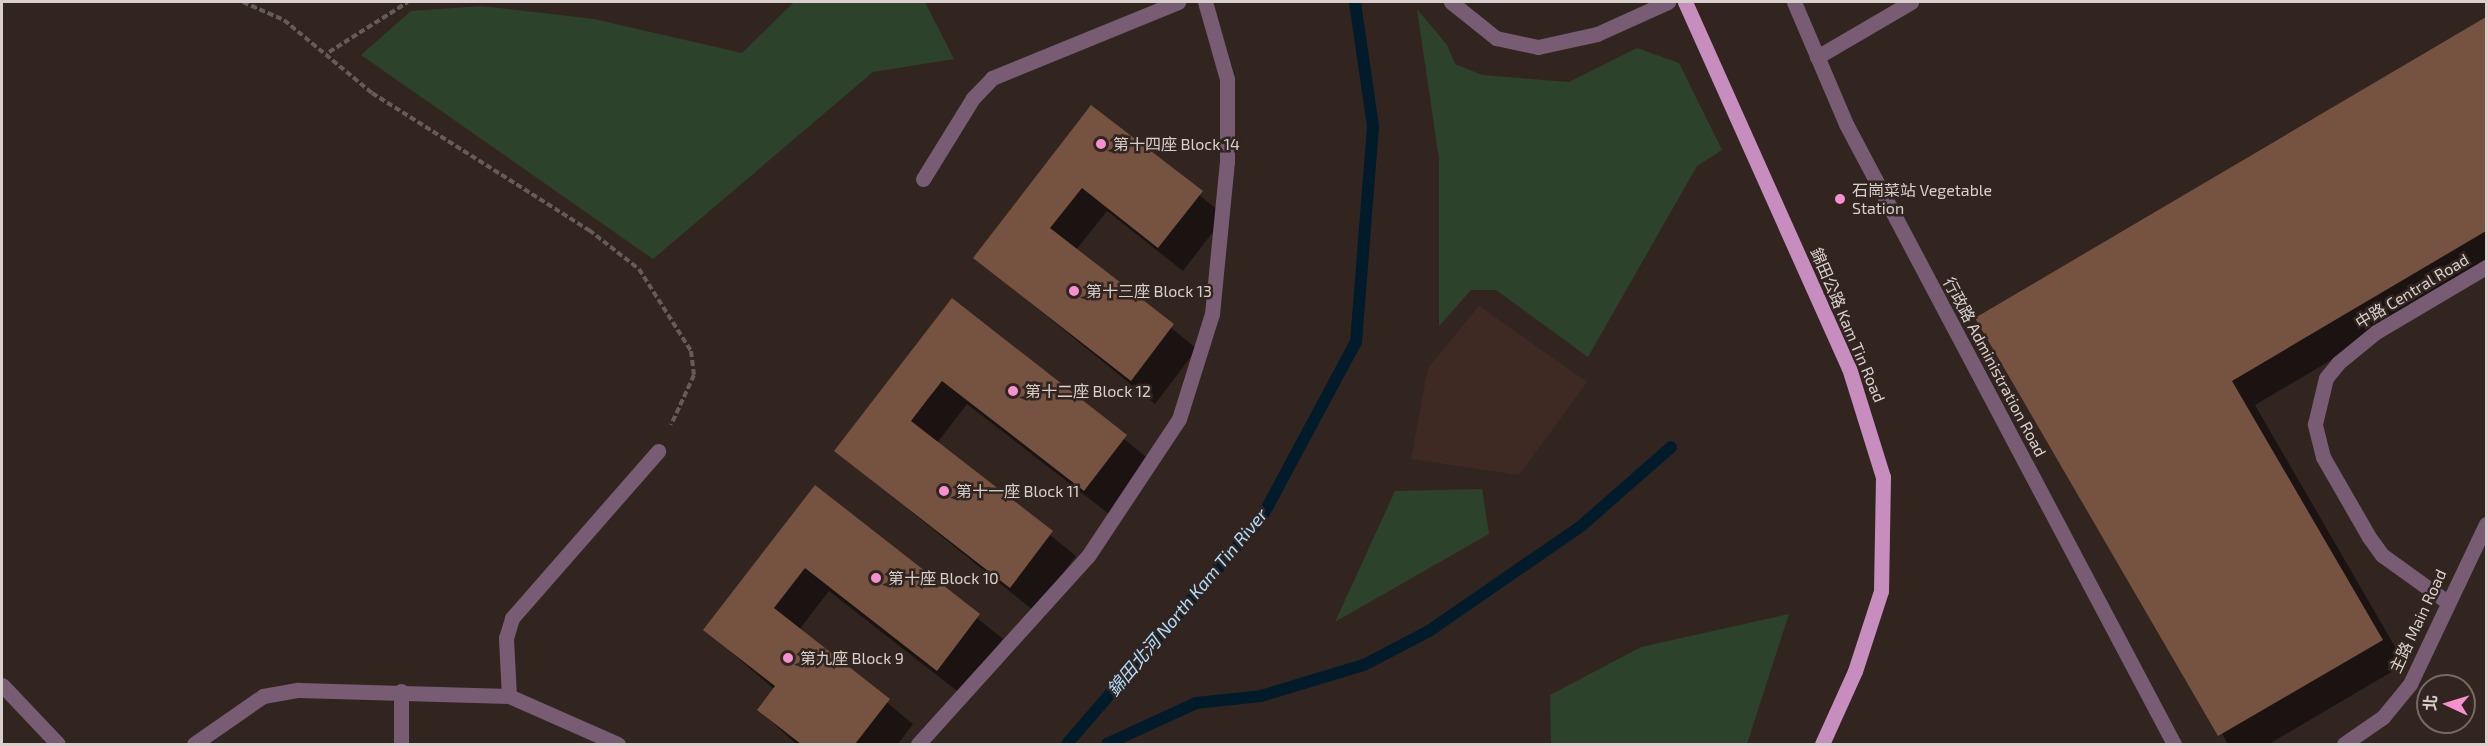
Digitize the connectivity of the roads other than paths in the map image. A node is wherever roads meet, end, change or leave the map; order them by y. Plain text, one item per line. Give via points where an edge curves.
1 (1178, 2) edge
2 (1205, 2) edge
3 (1451, 2) edge
4 (1668, 2) edge
5 (1685, 2) edge
6 (1794, 2) edge
7 (1911, 2) edge
8 (1817, 57) junction
9 (923, 179) dead end
10 (2487, 267) edge
11 (658, 452) road end
12 (2487, 525) edge
13 (2446, 601) junction
14 (2, 685) edge
15 (401, 691) junction
16 (509, 696) junction
17 (58, 744) edge
18 (194, 744) edge
19 (401, 744) edge
20 (618, 744) edge
21 (918, 744) edge
22 (1822, 744) edge
23 (2174, 744) edge
24 (2344, 744) edge

1 - 9 street via 992,78 973,98
2 - 21 street via 1227,79 1227,162 1212,314 1179,419 1088,556
3 - 4 street via 1496,38 1538,47 1597,34
5 - 22 main road, 錦田公路 Kam Tin Road via 1849,368 1883,477 1881,591 1855,671
6 - 8 street, 行政路 Administration Road
7 - 8 street
8 - 23 street, 行政路 Administration Road via 1846,124
10 - 13 street, 中路 Central Road via 2376,332 2338,363 2318,401 2317,441 2356,519 2382,555
11 - 16 street via 512,618 506,638
12 - 13 street, 主路 Main Road
13 - 24 street, 主路 Main Road via 2409,684 2383,717
14 - 17 street
15 - 16 street
15 - 18 street via 298,690 263,696
15 - 19 street
16 - 20 street

